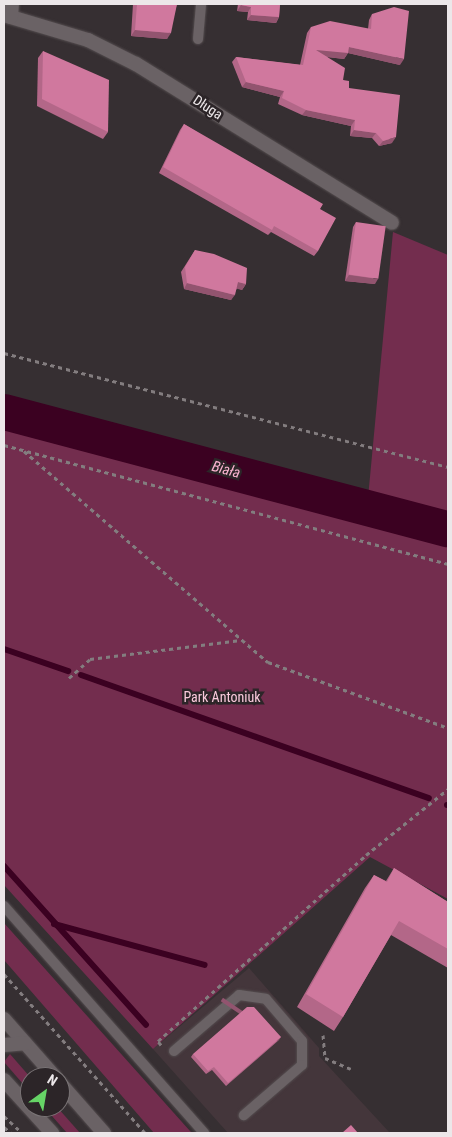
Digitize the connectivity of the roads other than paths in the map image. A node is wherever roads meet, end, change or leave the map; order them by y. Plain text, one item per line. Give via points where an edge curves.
1 (202, 4) edge
2 (9, 12) edge
3 (198, 39) dead end
4 (392, 223) dead end
5 (4, 906) edge
6 (4, 1019) edge
7 (25, 1043) junction
8 (4, 1045) edge
9 (174, 1051) dead end
10 (46, 1067) edge
11 (4, 1080) edge
12 (70, 1094) edge
13 (244, 1115) dead end
14 (52, 1133) edge
15 (104, 1133) edge
16 (204, 1133) edge

1 - 3 lane
2 - 4 street, Długa via 88,40 136,64
5 - 16 lane
6 - 7 street
7 - 8 street
7 - 10 street
9 - 13 lane via 239,995 266,998 302,1041 302,1065
11 - 14 street
12 - 15 street

